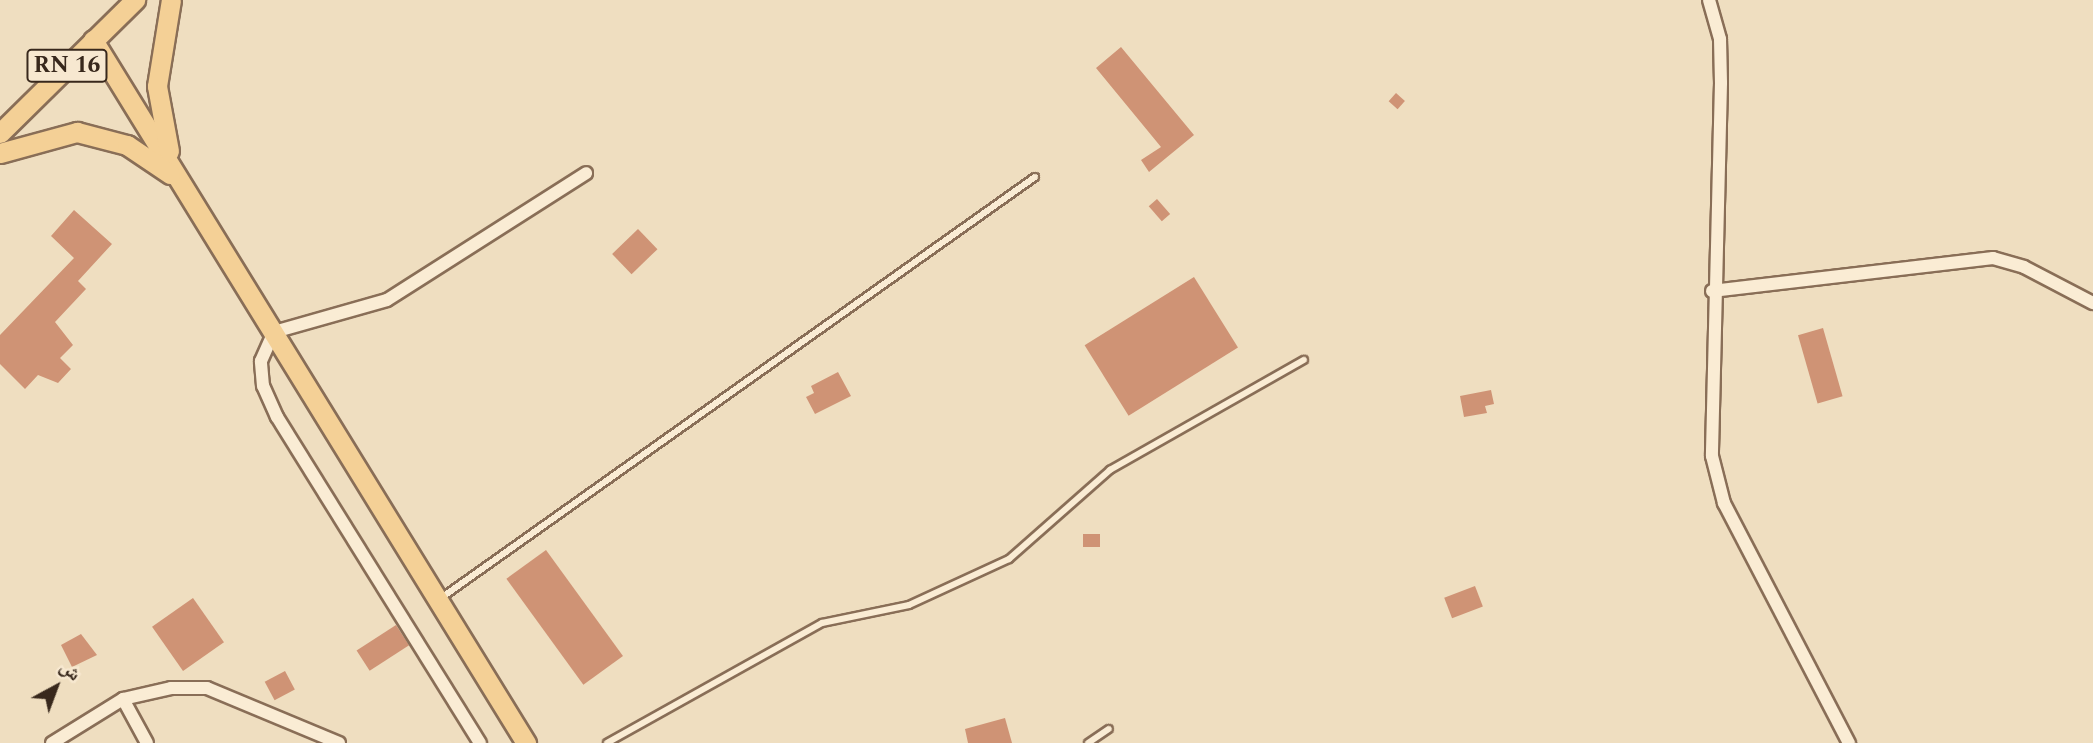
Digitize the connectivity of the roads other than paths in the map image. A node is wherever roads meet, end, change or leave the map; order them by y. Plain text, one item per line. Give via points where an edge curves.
1 (135, 0) edge
2 (171, 0) edge
3 (1709, 0) edge
4 (93, 40) junction
5 (0, 133) edge
6 (0, 153) edge
7 (586, 173) dead end
8 (1035, 177) dead end
9 (178, 180) junction
10 (1712, 291) junction
11 (2093, 303) edge
12 (274, 332) junction
13 (1304, 360) dead end
14 (439, 599) junction
15 (123, 699) junction
16 (1109, 729) dead end
17 (52, 743) edge
18 (147, 743) edge
19 (339, 743) edge
20 (481, 743) edge
21 (526, 743) edge
22 (607, 743) edge
23 (1088, 743) edge
24 (1849, 743) edge

1 - 4 main road, RN 16
2 - 9 main road via 157,86 160,122
3 - 10 street via 1720,39 1721,83
4 - 5 main road, RN 16
4 - 9 main road
6 - 9 main road via 77,132 127,145
7 - 12 street via 387,300
8 - 14 lane
9 - 12 main road
10 - 11 street via 1993,258 2024,267
10 - 24 street via 1712,456 1724,503
12 - 14 main road
12 - 20 street via 261,361 263,386 278,417
13 - 22 lane via 1110,470 1009,559 909,605 822,623
14 - 21 main road
15 - 17 street
15 - 18 street
15 - 19 street via 171,688 207,688
16 - 23 lane

